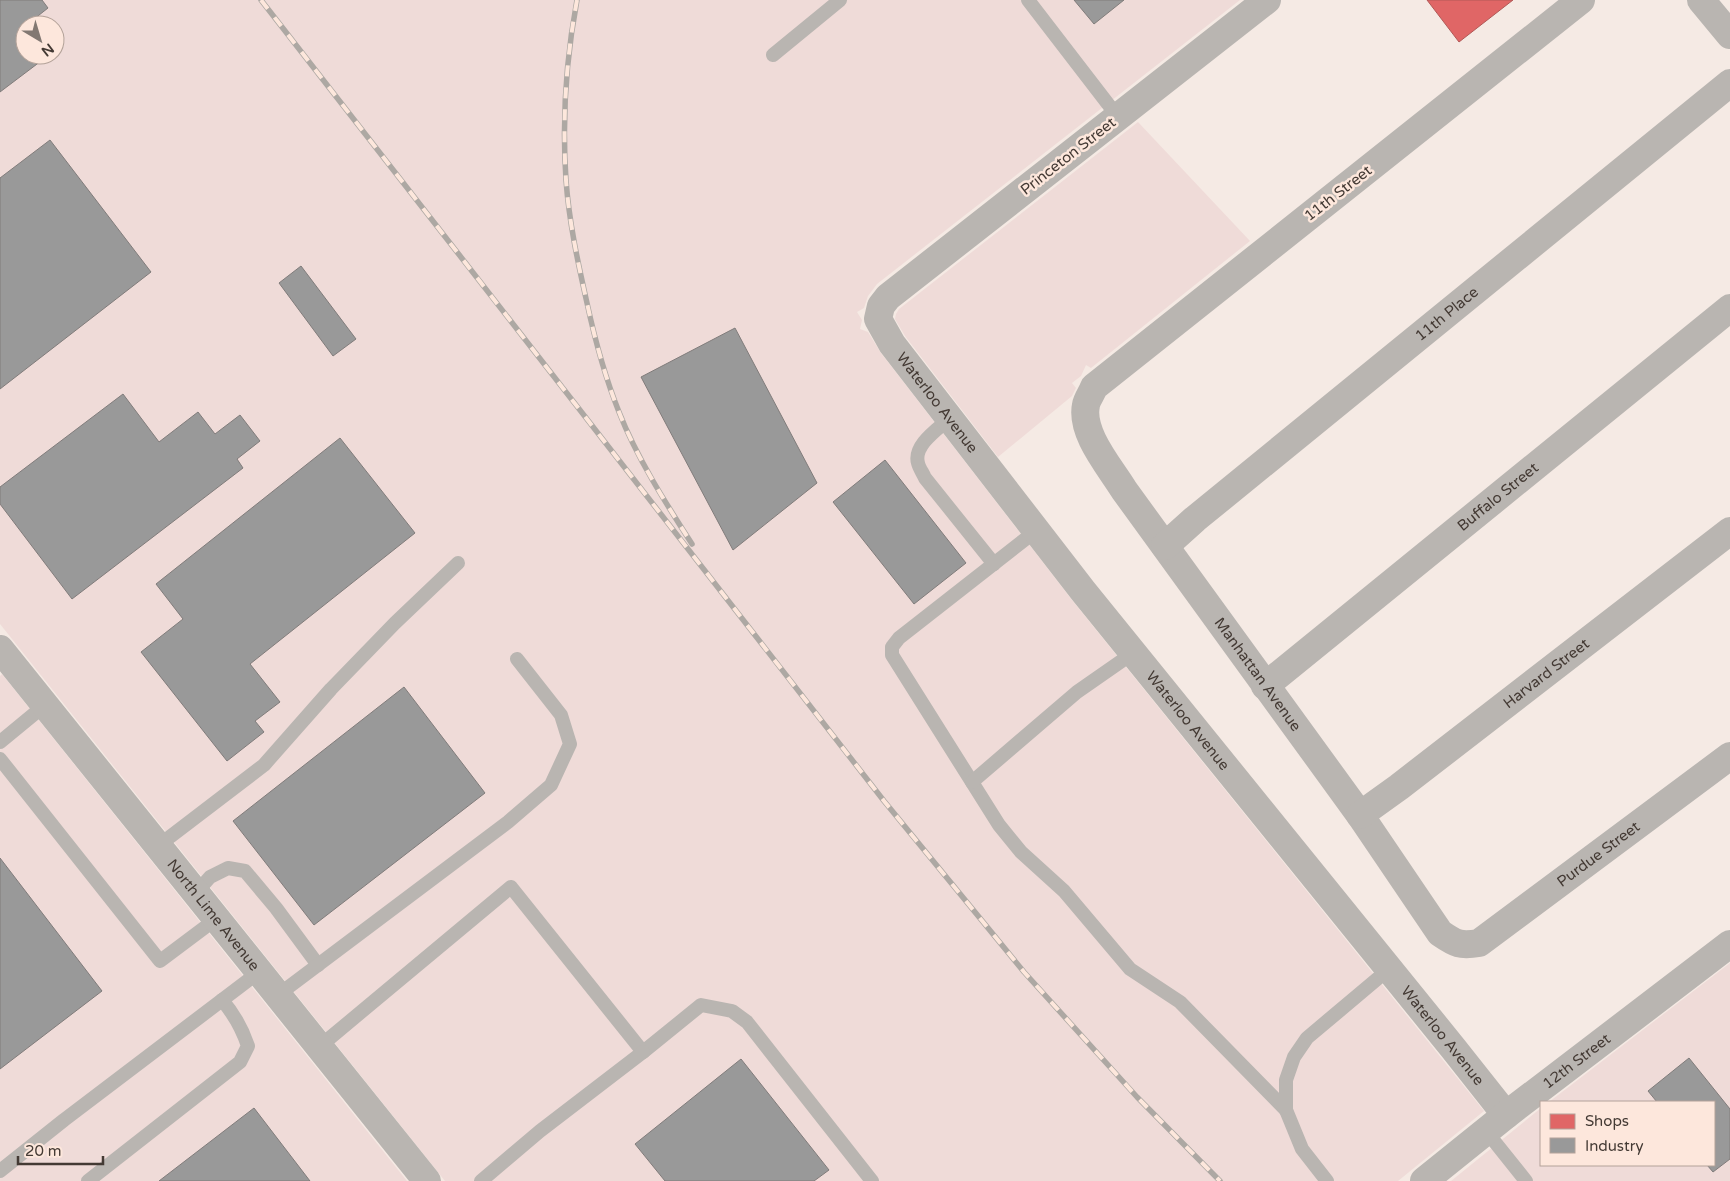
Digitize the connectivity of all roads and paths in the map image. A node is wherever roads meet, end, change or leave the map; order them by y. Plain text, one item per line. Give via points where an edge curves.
1 (840, 0) edge
2 (1028, 0) edge
3 (1267, 0) edge
4 (1581, 0) edge
5 (1701, 0) edge
6 (1730, 35) edge
7 (773, 54) dead end
8 (1730, 83) edge
9 (1118, 117) junction
10 (1730, 308) edge
11 (878, 319) joint
12 (1094, 387) joint
13 (950, 418) junction
14 (1037, 530) junction
15 (1730, 531) edge
16 (1164, 546) junction
17 (458, 564) dead end
18 (994, 564) junction
19 (0, 648) edge
20 (1134, 653) junction
21 (518, 660) dead end
22 (1265, 686) junction
23 (45, 705) junction
24 (0, 742) edge
25 (1730, 756) edge
26 (0, 759) edge
27 (972, 782) junction
28 (1360, 815) junction
29 (158, 846) junction
30 (196, 893) junction
31 (216, 919) junction
32 (1730, 944) edge
33 (1463, 945) joint
34 (318, 965) junction
35 (1389, 968) junction
36 (259, 972) junction
37 (278, 995) junction
38 (222, 1000) junction
39 (319, 1046) junction
40 (643, 1052) junction
41 (1286, 1110) junction
42 (1496, 1123) junction
43 (0, 1171) edge
44 (88, 1181) edge
45 (427, 1181) edge
46 (480, 1181) edge
47 (872, 1181) edge
48 (1326, 1181) edge
49 (1424, 1181) edge
50 (1526, 1181) edge

1 - 7 lane
2 - 9 lane
3 - 9 street, Princeton Street
4 - 12 street, 11th Street
5 - 6 street
8 - 16 street, 11th Place
9 - 11 street, Princeton Street via 888,297 881,306
10 - 22 street, Buffalo Street
11 - 13 street, Waterloo Avenue via 892,344
12 - 16 street, Manhattan Avenue via 1086,405 1089,434
13 - 14 street, Waterloo Avenue
13 - 18 lane via 924,443 917,453 918,463 925,478
14 - 18 lane
14 - 20 street, Waterloo Avenue
15 - 28 street, Harvard Street
16 - 22 street, Manhattan Avenue
17 - 29 lane via 331,689 264,765
18 - 27 lane via 892,647 892,655
19 - 23 street, North Lime Avenue
20 - 27 lane via 1077,692
20 - 35 street, Waterloo Avenue
21 - 34 lane via 561,715 570,744 551,786
22 - 28 street, Manhattan Avenue
23 - 24 lane
23 - 29 street, North Lime Avenue
25 - 33 street, Purdue Street via 1479,943
26 - 31 lane via 160,961
27 - 41 lane via 999,825 1021,852 1064,891 1130,969 1180,1002
28 - 33 street, Manhattan Avenue via 1440,933 1453,943
29 - 30 street, North Lime Avenue
30 - 31 street, North Lime Avenue
30 - 34 lane via 210,877 228,868 245,871
31 - 36 street, North Lime Avenue
32 - 42 street, 12th Street
34 - 37 lane
35 - 41 lane via 1307,1038 1294,1058 1286,1080
35 - 42 street, Waterloo Avenue
36 - 37 street, North Lime Avenue
36 - 38 lane
37 - 39 street, North Lime Avenue
38 - 43 lane
38 - 44 lane via 233,1012 248,1046 240,1062
39 - 40 lane via 511,887
39 - 45 street, North Lime Avenue
40 - 46 lane
40 - 47 lane via 700,1005 732,1011 747,1022
41 - 48 lane via 1302,1149
42 - 49 street, 12th Street
42 - 50 lane

